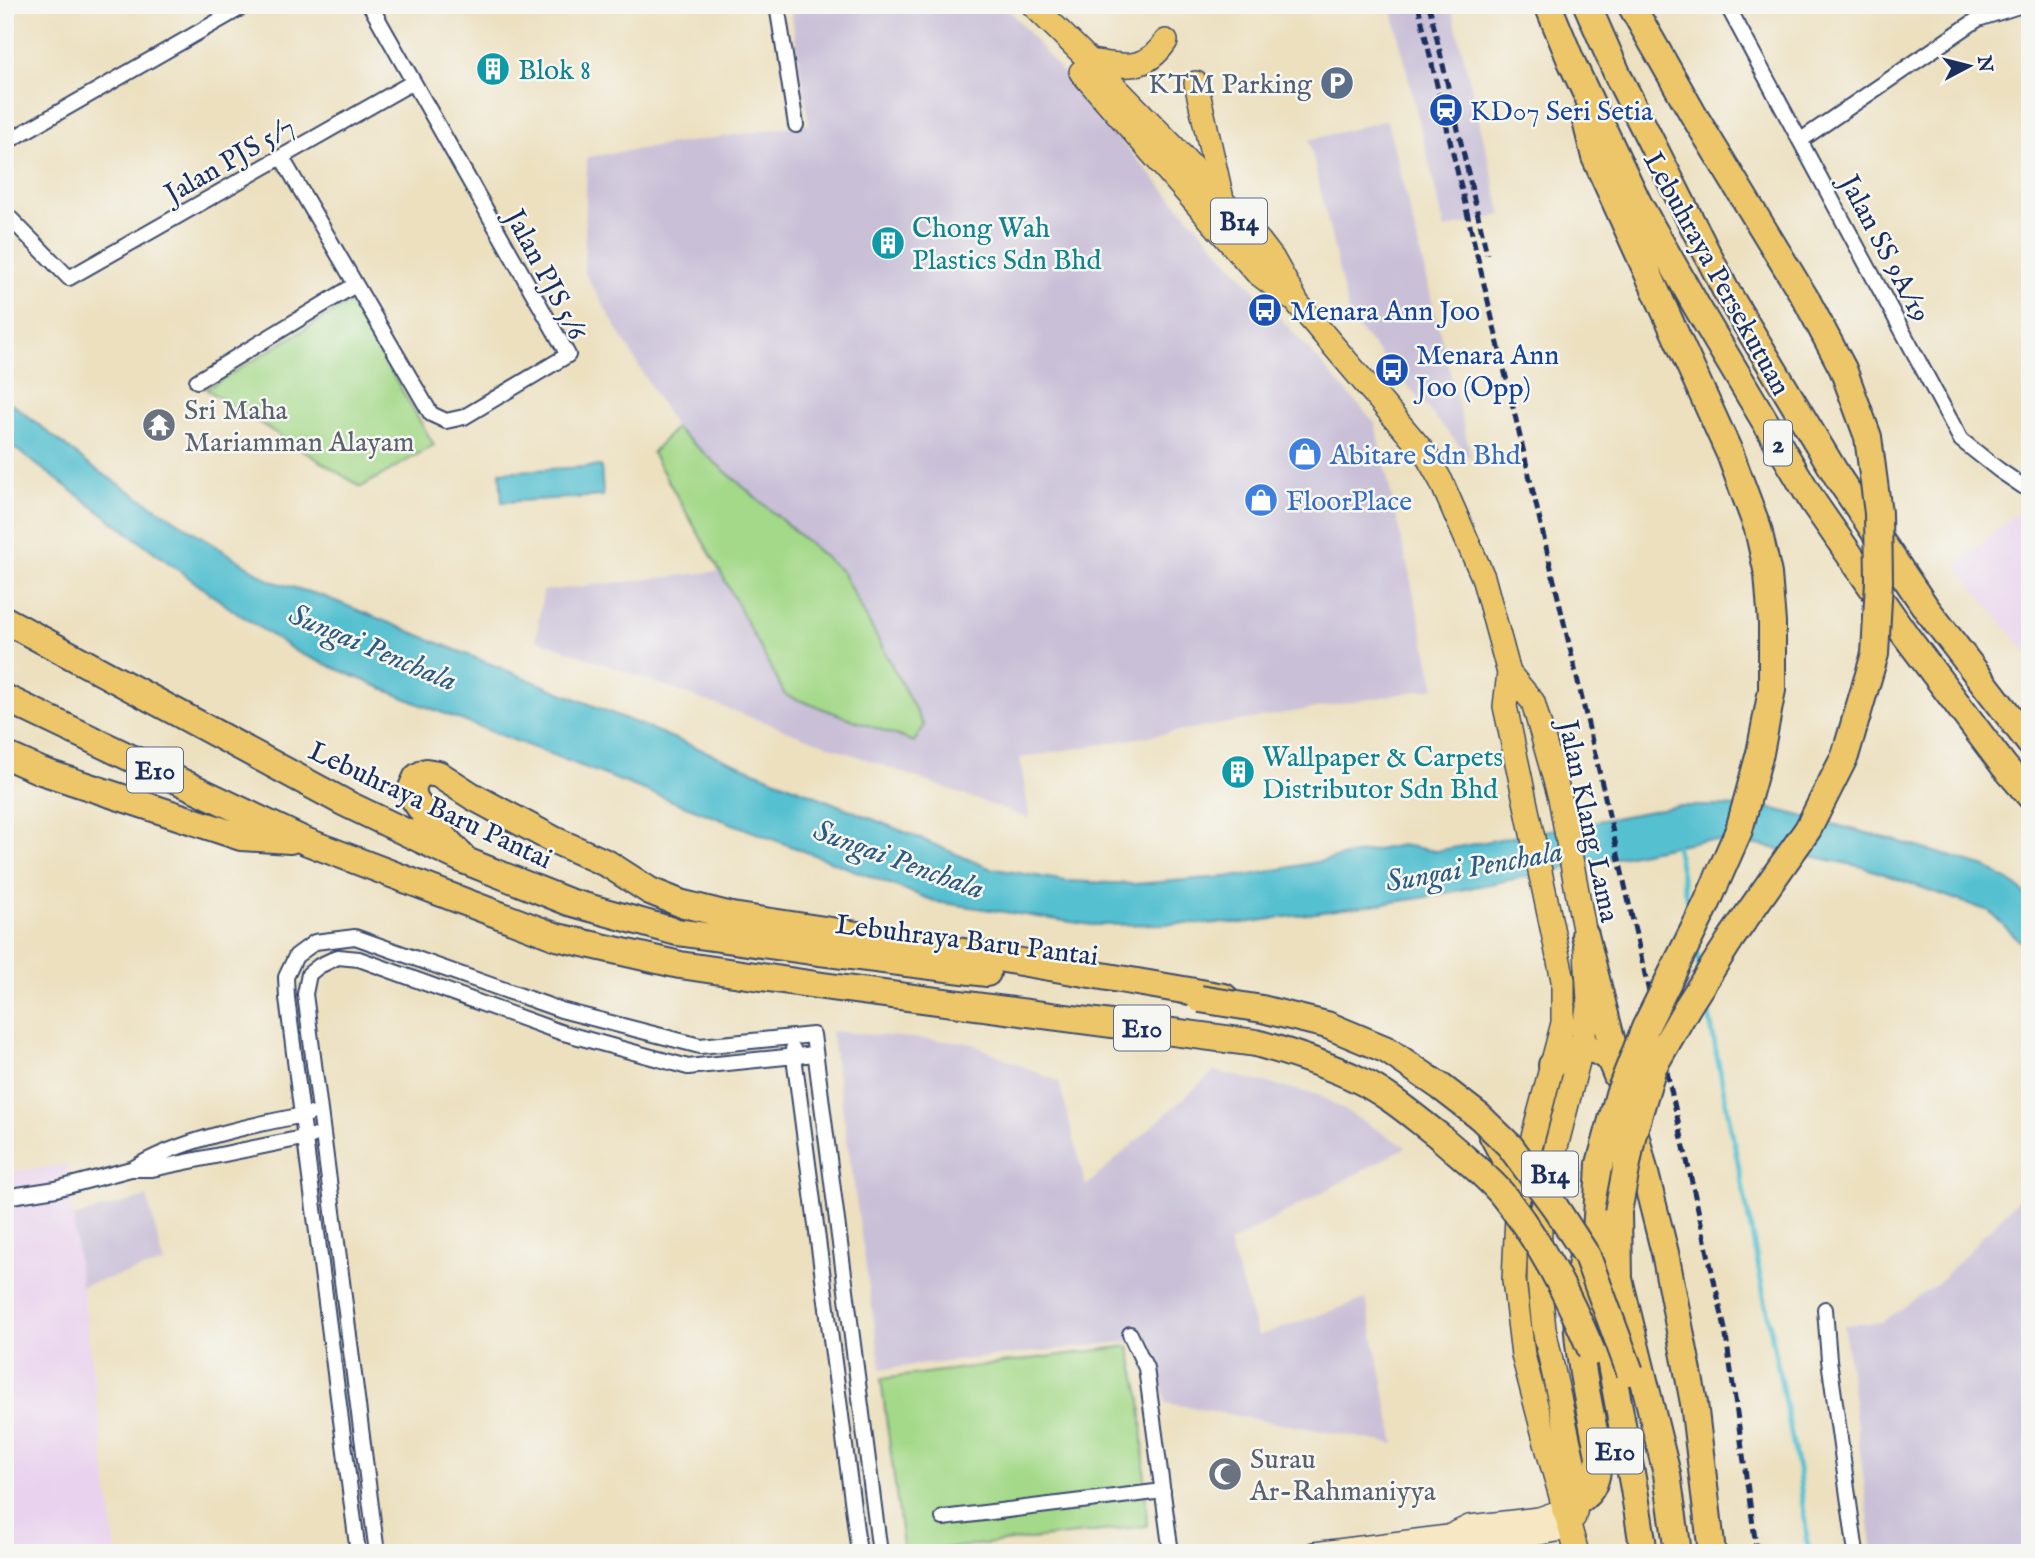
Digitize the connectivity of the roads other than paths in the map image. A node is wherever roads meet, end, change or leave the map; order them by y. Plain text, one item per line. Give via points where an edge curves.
1 (246, 5) edge
2 (370, 5) edge
3 (778, 5) edge
4 (1032, 5) edge
5 (1548, 5) edge
6 (1587, 5) edge
7 (1631, 5) edge
8 (1727, 5) edge
9 (1969, 5) edge
10 (2022, 5) edge
11 (1978, 19) junction
12 (1166, 41) dead end
13 (1090, 61) junction
14 (1571, 61) junction
15 (413, 82) junction
16 (1196, 83) dead end
17 (796, 125) dead end
18 (1801, 140) junction
19 (5, 143) edge
20 (282, 158) junction
21 (1222, 203) junction
22 (5, 214) edge
23 (355, 285) junction
24 (1298, 304) junction
25 (197, 381) dead end
26 (2030, 491) edge
27 (5, 620) edge
28 (1509, 673) junction
29 (5, 698) edge
30 (2030, 743) edge
31 (5, 755) edge
32 (2030, 796) edge
33 (305, 841) junction
34 (466, 861) junction
35 (1585, 935) junction
36 (792, 1037) junction
37 (1582, 1046) junction
38 (815, 1054) junction
39 (794, 1056) junction
40 (1552, 1065) junction
41 (1627, 1099) junction
42 (320, 1112) junction
43 (302, 1116) junction
44 (323, 1134) junction
45 (304, 1138) junction
46 (1600, 1164) junction
47 (131, 1169) junction
48 (1518, 1194) junction
49 (5, 1197) edge
50 (1825, 1309) dead end
51 (1130, 1334) dead end
52 (1163, 1491) junction
53 (1570, 1513) junction
54 (943, 1518) dead end
55 (358, 1553) edge
56 (377, 1553) edge
57 (859, 1553) edge
58 (880, 1553) edge
59 (1171, 1553) edge
60 (1314, 1553) edge
61 (1577, 1553) edge
62 (1631, 1553) edge
63 (1644, 1553) edge
64 (1663, 1553) edge
65 (1678, 1553) edge
66 (1712, 1553) edge
67 (1856, 1553) edge

1 - 19 street
2 - 15 street, Jalan PJS 5/6
3 - 17 street
4 - 13 main road, Jalan Klang Lama / B14
4 - 24 main road, Jalan Klang Lama / B14 via 1079,69 1256,272
5 - 14 highway, Lebuhraya Persekutuan / 2
6 - 30 highway, Lebuhraya Persekutuan / 2 via 1725,289 1831,468 1926,608
7 - 65 highway, bridge via 1843,369 1868,437 1878,513 1875,654 1846,756 1808,829 1731,937 1653,1067 1632,1137 1618,1212 1619,1279 1667,1474
8 - 18 street, Jalan SS 9A/19
9 - 11 street
10 - 11 street
11 - 18 street
12 - 13 main road via 1144,63 1127,67
13 - 21 main road, Jalan Klang Lama / B14
14 - 32 highway, Lebuhraya Persekutuan / 2 via 1638,203 1813,502 1906,636
14 - 46 highway, bridge via 1595,157 1730,454 1758,529 1772,622 1772,691 1739,830 1645,1028 1619,1094
15 - 20 street, Jalan PJS 5/7
15 - 23 street, Jalan PJS 5/6 via 568,355 464,417 446,421 430,414
16 - 21 main road
18 - 26 street, Jalan SS 9A/19 via 1961,440
20 - 22 street, Jalan PJS 5/7 via 69,278
20 - 23 street, Jalan PJS 5/6
21 - 24 main road, Jalan Klang Lama / B14 via 1273,259
23 - 25 street
24 - 28 main road, Jalan Klang Lama / B14 via 1427,456 1483,577
27 - 34 highway, Lebuhraya Baru Pantai / E10 via 345,803
28 - 35 main road, Jalan Klang Lama / B14 via 1533,702 1560,798
28 - 40 main road, Jalan Klang Lama / B14 via 1505,706 1563,980 1563,1023
29 - 33 highway, E10
31 - 33 highway via 242,837
33 - 62 highway, E10, bridge via 557,937 680,965 1256,1043 1361,1081 1439,1136 1500,1192 1534,1235 1557,1275 1592,1352 1612,1433
34 - 48 highway via 414,799 412,788 426,772 438,774 554,840 680,903 732,916 1264,1003 1324,1020 1378,1042 1464,1095 1487,1124
34 - 64 highway, Lebuhraya Baru Pantai / E10, bridge via 569,902 677,932 1262,1009 1327,1025 1387,1050 1480,1117 1510,1146 1587,1256 1630,1372
35 - 37 main road, Jalan Klang Lama / B14 via 1589,1001
35 - 41 highway
36 - 38 street via 813,1035
36 - 39 street
36 - 43 street via 700,1046 562,1010 355,937 315,942 296,956 286,978
37 - 40 highway via 1565,1052
37 - 41 highway via 1610,1059
37 - 53 main road, Jalan Klang Lama / B14 via 1540,1221 1544,1329 1575,1470
38 - 39 street
38 - 58 street
39 - 42 street via 688,1067 560,1032 359,959 338,957 309,974 305,994
39 - 57 street
40 - 48 main road, Jalan Klang Lama / B14
41 - 66 highway via 1665,1253 1694,1403
42 - 43 street
42 - 44 street
43 - 45 street
43 - 47 street via 219,1134 149,1158
44 - 45 street
44 - 56 street
45 - 47 street via 152,1169
45 - 55 street
46 - 53 highway via 1576,1311 1599,1457 1591,1491
46 - 63 highway via 1596,1234 1600,1305
47 - 49 street
48 - 53 main road, Jalan Klang Lama / B14 via 1514,1280 1523,1355
50 - 67 street
51 - 52 street via 1146,1368
52 - 54 street
52 - 59 street
53 - 60 main road via 1469,1526 1448,1536
53 - 61 main road, Jalan Klang Lama / B14

